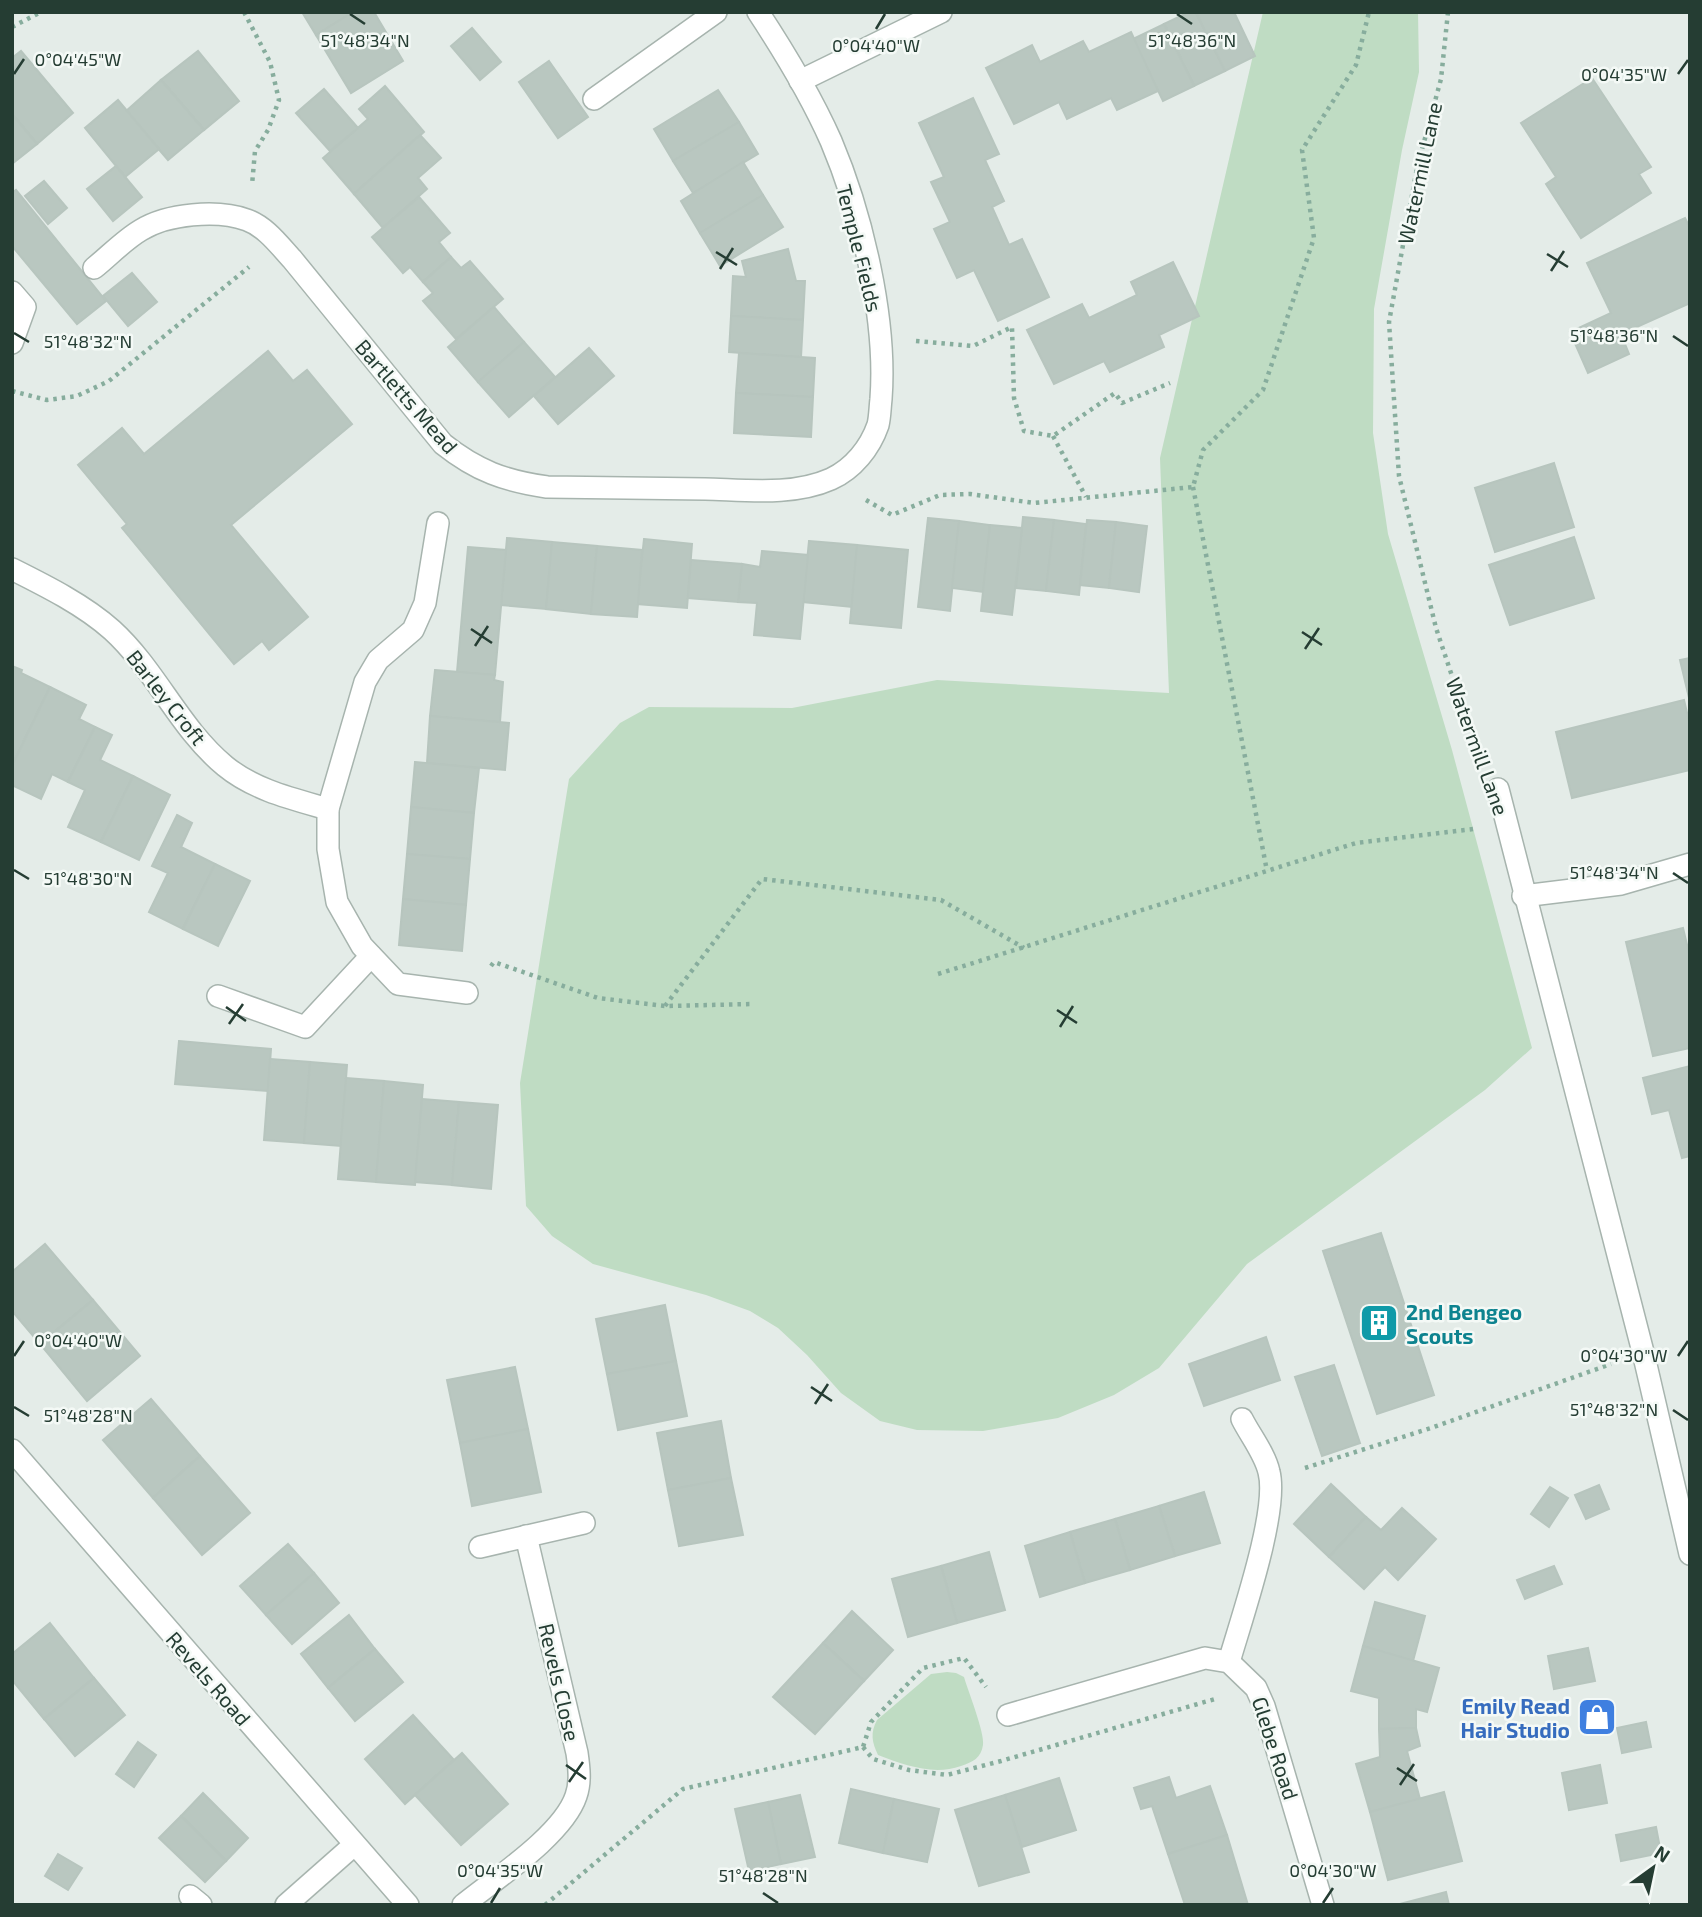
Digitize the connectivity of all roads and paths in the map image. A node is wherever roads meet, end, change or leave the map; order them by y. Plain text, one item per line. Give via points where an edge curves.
1 (41, 12) edge
2 (716, 12) edge
3 (758, 12) edge
4 (941, 12) edge
5 (1370, 12) edge
6 (1450, 13) edge
7 (12, 27) edge
8 (800, 81) junction
9 (594, 99) dead end
10 (94, 268) dead end
11 (12, 292) edge
12 (881, 338) junction
13 (12, 343) edge
14 (1170, 383) dead end
15 (878, 423) joint
16 (1053, 436) junction
17 (833, 478) junction
18 (1193, 487) junction
19 (1086, 498) junction
20 (438, 523) dead end
21 (12, 569) edge
22 (1497, 789) joint
23 (328, 809) junction
24 (1507, 825) junction
25 (1690, 864) edge
26 (1267, 871) junction
27 (1524, 896) junction
28 (1024, 948) junction
29 (371, 956) junction
30 (938, 974) dead end
31 (467, 993) joint
32 (218, 996) dead end
33 (754, 1004) dead end
34 (665, 1006) junction
35 (1643, 1352) junction
36 (1242, 1419) dead end
37 (12, 1450) edge
38 (1269, 1472) junction
39 (584, 1522) dead end
40 (526, 1536) junction
41 (481, 1547) dead end
42 (1690, 1554) edge
43 (1229, 1662) junction
44 (1008, 1716) joint
45 (354, 1845) junction
46 (286, 1905) edge
47 (408, 1905) edge
48 (463, 1905) edge
49 (545, 1905) edge
50 (1323, 1905) edge

1 - 7 path
2 - 9 street
3 - 8 street, Temple Fields
4 - 8 street
5 - 18 path via 1356,65 1302,150 1314,238 1263,390 1203,450
6 - 22 path, Watermill Lane via 1441,79 1417,168 1390,322 1399,476 1436,628 1479,759
8 - 12 street, Temple Fields via 831,142 858,219
10 - 17 street, Bartletts Mead via 141,230 174,217 223,215 248,220 292,259 443,444 463,460 514,482 547,487 772,490 810,487
11 - 13 street via 25,307
12 - 15 street, Temple Fields
12 - 16 path via 973,346 1012,327 1014,398 1024,431
14 - 16 path via 1122,403 1115,393
15 - 17 street, Bartletts Mead via 854,464
16 - 19 path
17 - 19 path via 892,515 940,495 970,494 1034,503
18 - 19 path
18 - 26 path
20 - 23 street via 425,603 413,630 378,660 365,682
21 - 23 street, Barley Croft via 78,605 112,630 196,737 226,767 284,797
22 - 24 street, Watermill Lane
23 - 29 street via 328,849 337,902
24 - 26 path via 1356,843
24 - 27 street, Watermill Lane
25 - 27 street via 1621,884
26 - 28 path
27 - 35 street, Watermill Lane
28 - 30 path
28 - 34 path via 942,900 762,878
29 - 31 street via 398,984
29 - 32 street via 305,1027
31 - 34 path via 494,962 598,998
33 - 34 path
35 - 38 path via 1296,1471
35 - 42 street, Watermill Lane
36 - 38 street
37 - 45 street, Revels Road
38 - 43 street via 1271,1497 1262,1542
39 - 40 street
40 - 41 street
40 - 48 street, Revels Close via 580,1774 569,1811 551,1833
43 - 44 street via 1205,1658
43 - 50 street, Glebe Road via 1256,1688 1264,1706
44 - 49 path via 964,1658 923,1668 871,1722 863,1747 683,1789
45 - 46 street
45 - 47 street, Revels Road

